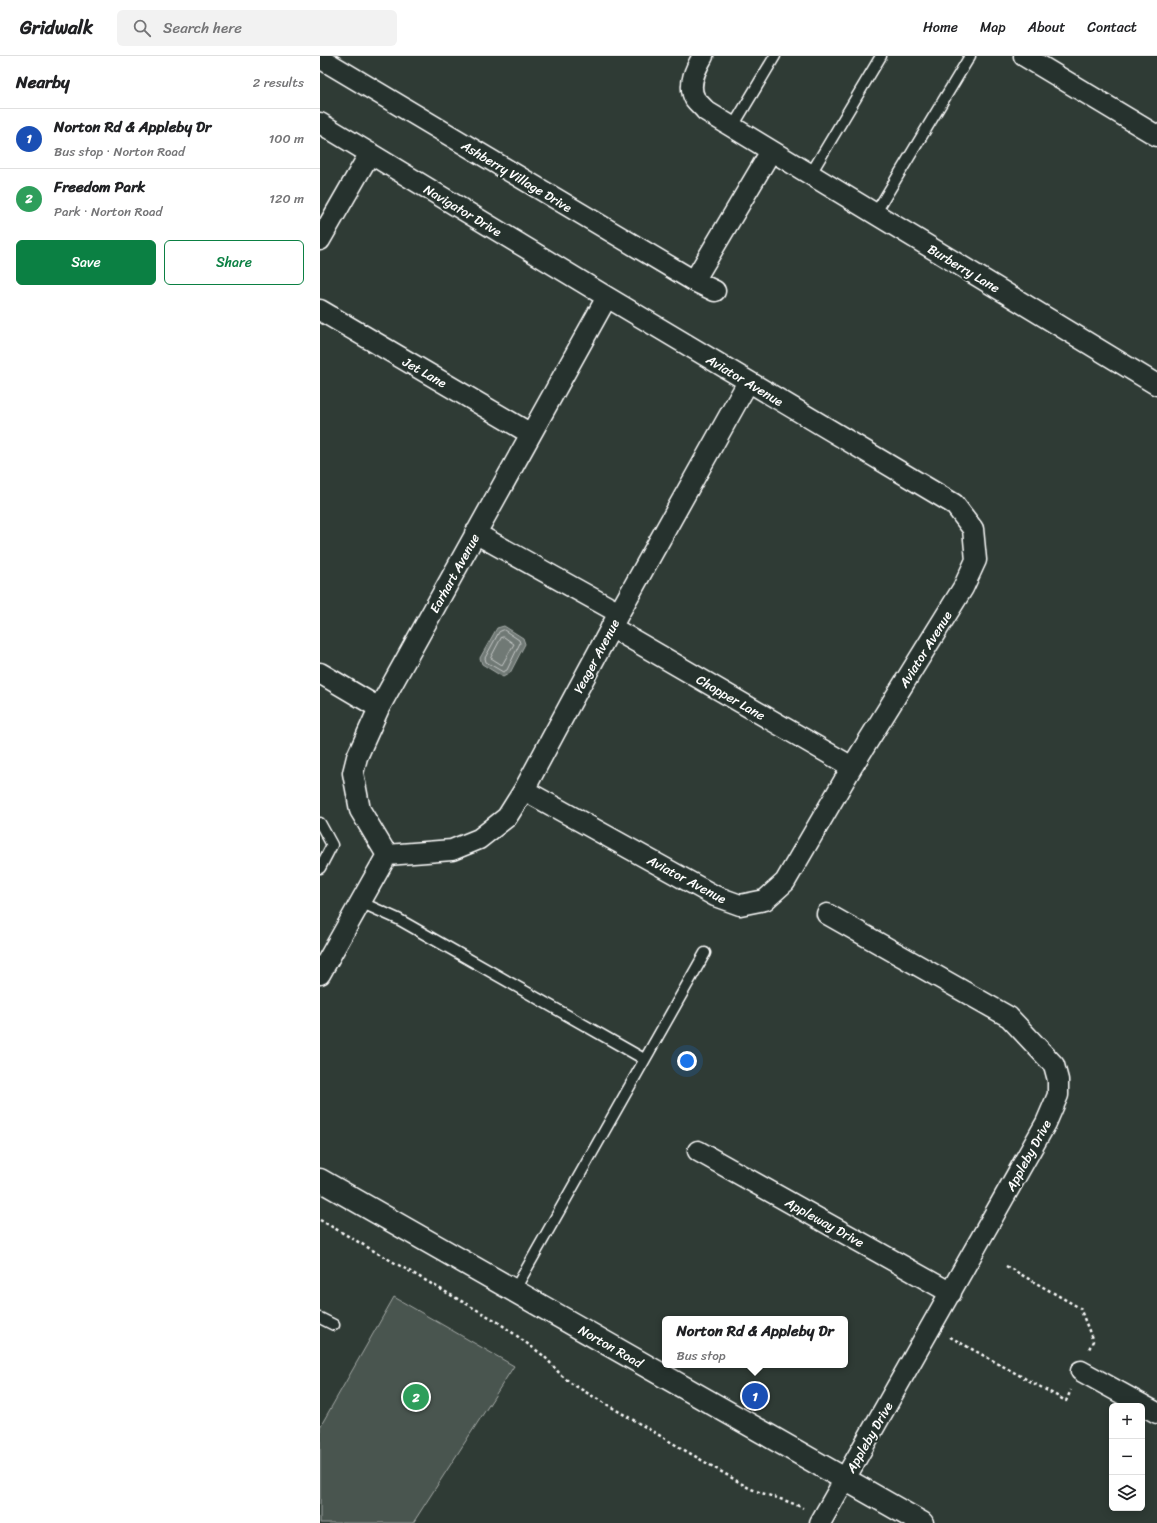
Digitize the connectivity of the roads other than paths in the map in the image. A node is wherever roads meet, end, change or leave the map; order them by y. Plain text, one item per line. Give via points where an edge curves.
1 (703, 56) edge
2 (775, 56) edge
3 (880, 56) edge
4 (970, 56) edge
5 (1024, 56) edge
6 (320, 58) edge
7 (320, 124) edge
8 (732, 128) junction
9 (1157, 136) edge
10 (770, 151) junction
11 (370, 154) junction
12 (810, 175) junction
13 (875, 214) junction
14 (320, 240) edge
15 (694, 281) junction
16 (715, 291) dead end
17 (607, 297) junction
18 (320, 310) edge
19 (748, 382) junction
20 (1157, 385) edge
21 (531, 434) junction
22 (476, 534) junction
23 (615, 620) junction
24 (320, 673) edge
25 (379, 708) junction
26 (852, 767) junction
27 (524, 790) junction
28 (320, 823) edge
29 (323, 855) edge
30 (387, 856) junction
31 (320, 868) edge
32 (360, 902) junction
33 (827, 914) dead end
34 (705, 953) dead end
35 (320, 974) edge
36 (644, 1059) junction
37 (698, 1151) dead end
38 (320, 1180) edge
39 (514, 1291) junction
40 (951, 1293) junction
41 (320, 1318) edge
42 (334, 1325) dead end
43 (1081, 1371) dead end
44 (1157, 1413) edge
45 (845, 1479) junction
46 (822, 1521) edge
47 (922, 1523) edge

1 - 8 street, Burberry Lane via 692,81 695,98 706,111
2 - 8 lane
3 - 12 lane
4 - 13 lane
5 - 9 street
6 - 15 street, Ashberry Village Drive
7 - 11 street, Navigator Drive
8 - 10 street, Burberry Lane
10 - 12 street, Burberry Lane
10 - 15 street
11 - 14 street
11 - 17 street, Navigator Drive
12 - 13 street, Burberry Lane
13 - 20 street, Burberry Lane
15 - 16 street, Ashberry Village Drive
17 - 19 street, Aviator Avenue
17 - 21 street, Earhart Avenue
18 - 21 street, Jet Lane
19 - 23 street, Yeager Avenue
19 - 26 street, Aviator Avenue via 954,504 973,529 976,560 963,588
21 - 22 street, Earhart Avenue
22 - 23 street, Chopper Lane
22 - 25 street, Earhart Avenue
23 - 26 street, Chopper Lane
23 - 27 street, Yeager Avenue
24 - 25 street
25 - 30 street, Earhart Avenue via 357,756 353,773 360,810
26 - 27 street, Aviator Avenue via 785,882 765,900 740,905 715,896
27 - 30 street, Yeager Avenue via 508,818 479,839 452,850
28 - 29 lane via 332,845
29 - 31 lane
30 - 32 street
32 - 35 street
32 - 36 lane via 398,919
33 - 40 street, Appleby Drive via 1009,1017 1054,1065 1058,1095 1046,1123
34 - 36 lane
36 - 39 lane
37 - 40 street, Appleway Drive
38 - 39 main road, Norton Road
39 - 45 main road, Norton Road
40 - 45 street, Appleby Drive
41 - 42 lane
43 - 44 street
45 - 46 street, Appleby Drive
45 - 47 main road, Norton Road

